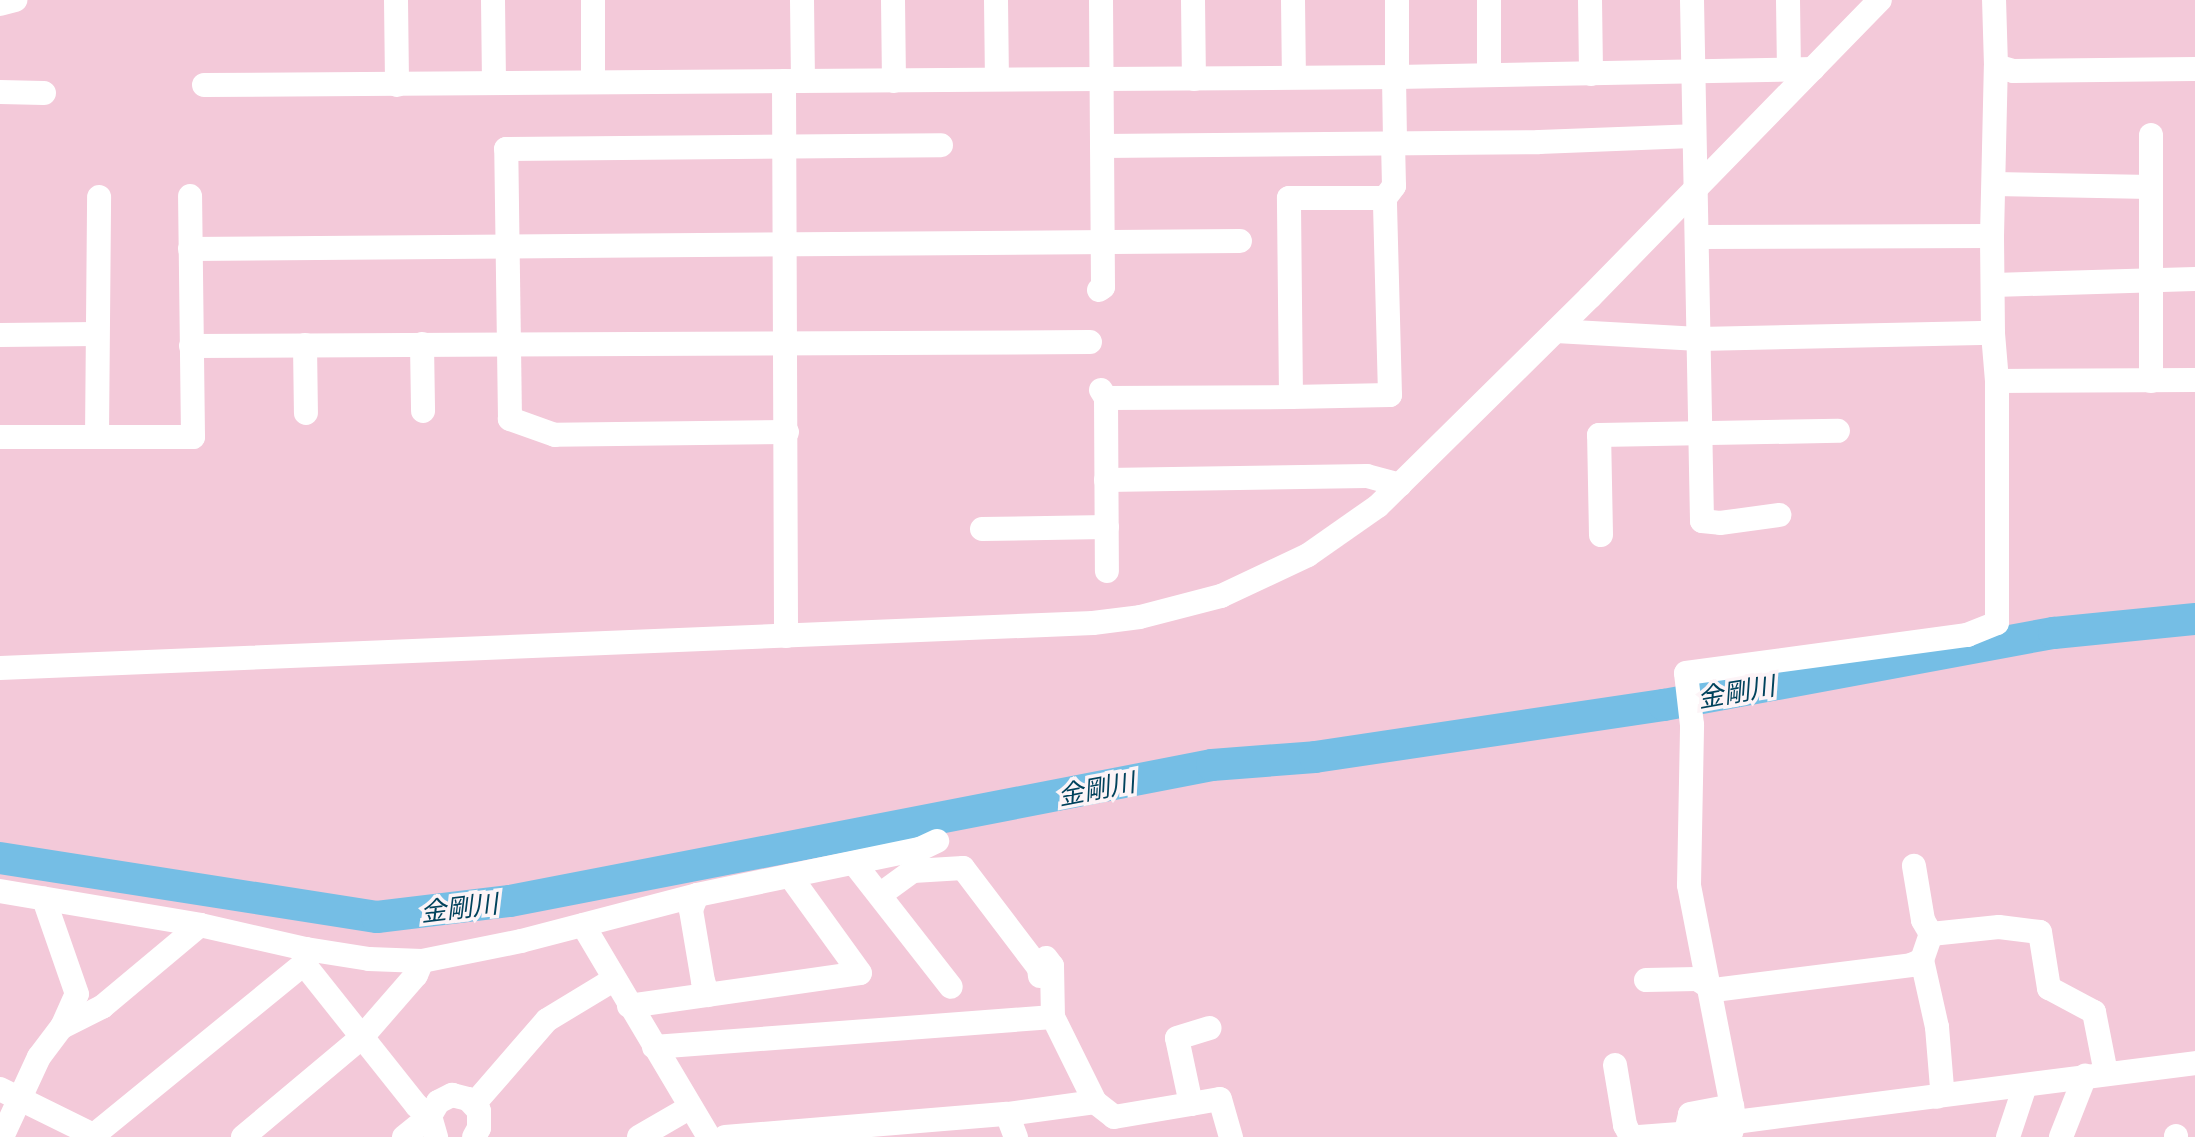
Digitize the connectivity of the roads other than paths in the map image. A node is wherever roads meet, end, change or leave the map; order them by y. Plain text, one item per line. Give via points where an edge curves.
1 (15, 0) edge
2 (396, 0) edge
3 (493, 0) edge
4 (593, 0) edge
5 (802, 0) edge
6 (893, 0) edge
7 (996, 0) edge
8 (1101, 0) edge
9 (1193, 0) edge
10 (1293, 0) edge
11 (1397, 0) edge
12 (1489, 0) edge
13 (1590, 0) edge
14 (1692, 0) edge
15 (1788, 0) edge
16 (1880, 0) edge
17 (1994, 0) edge
18 (0, 4) edge
19 (1996, 66) junction
20 (1801, 69) junction
21 (2195, 69) edge
22 (1693, 71) junction
23 (1591, 74) junction
24 (1489, 75) junction
25 (1294, 77) junction
26 (1396, 77) junction
27 (997, 79) junction
28 (1101, 79) junction
29 (1194, 79) junction
30 (794, 81) junction
31 (894, 81) junction
32 (593, 82) junction
33 (494, 83) junction
34 (204, 85) dead end
35 (397, 85) junction
36 (0, 92) edge
37 (44, 93) dead end
38 (2151, 135) dead end
39 (1692, 136) junction
40 (1394, 142) junction
41 (941, 145) dead end
42 (1102, 146) junction
43 (784, 147) junction
44 (1994, 184) junction
45 (1696, 187) junction
46 (2151, 187) junction
47 (190, 196) dead end
48 (99, 197) dead end
49 (1385, 198) junction
50 (1992, 236) junction
51 (1698, 237) junction
52 (1240, 241) dead end
53 (1103, 242) junction
54 (786, 243) junction
55 (507, 246) junction
56 (190, 249) junction
57 (2152, 278) junction
58 (2195, 279) edge
59 (1994, 285) junction
60 (1099, 290) dead end
61 (1556, 331) junction
62 (1993, 333) junction
63 (97, 334) junction
64 (0, 335) edge
65 (1699, 339) junction
66 (786, 342) junction
67 (1090, 342) dead end
68 (509, 343) junction
69 (422, 344) junction
70 (305, 345) junction
71 (191, 346) junction
72 (2195, 380) edge
73 (1997, 381) junction
74 (2151, 381) junction
75 (1291, 397) junction
76 (423, 411) dead end
77 (306, 413) dead end
78 (1838, 431) dead end
79 (787, 432) junction
80 (1699, 432) junction
81 (0, 437) edge
82 (97, 437) junction
83 (1106, 480) junction
84 (1400, 485) junction
85 (1779, 515) dead end
86 (1107, 527) junction
87 (982, 529) dead end
88 (1601, 535) dead end
89 (1107, 571) dead end
90 (786, 636) junction
91 (0, 668) edge
92 (937, 841) dead end
93 (854, 863) junction
94 (1914, 866) dead end
95 (790, 876) junction
96 (0, 891) edge
97 (881, 894) junction
98 (697, 895) junction
99 (44, 899) junction
100 (1009, 906) dead end
101 (200, 925) junction
102 (583, 925) junction
103 (1931, 934) junction
104 (305, 956) junction
105 (1922, 960) junction
106 (422, 961) junction
107 (1040, 976) dead end
108 (613, 980) junction
109 (1646, 980) dead end
110 (1706, 983) junction
111 (951, 987) dead end
112 (708, 995) junction
113 (629, 1006) junction
114 (1053, 1017) junction
115 (62, 1027) junction
116 (1209, 1028) dead end
117 (362, 1037) junction
118 (654, 1047) junction
119 (2195, 1063) edge
120 (1615, 1065) dead end
121 (2096, 1074) junction
122 (2025, 1086) junction
123 (10, 1094) edge
124 (1937, 1097) junction
125 (1095, 1102) junction
126 (474, 1104) junction
127 (1191, 1104) junction
128 (689, 1108) junction
129 (1007, 1114) junction
130 (1732, 1124) edge
131 (433, 1127) edge
132 (95, 1136) edge
133 (2, 1137) edge
134 (243, 1137) edge
135 (404, 1137) edge
136 (474, 1137) edge
137 (639, 1137) edge
138 (709, 1137) edge
139 (725, 1137) edge
140 (1016, 1137) edge
141 (1231, 1137) edge
142 (1631, 1137) edge
143 (1639, 1137) edge
144 (2008, 1137) edge
145 (2061, 1137) edge

1 - 18 street
2 - 35 street
3 - 33 street
4 - 32 street
5 - 30 street
6 - 31 street
7 - 27 street
8 - 28 street
9 - 29 street
10 - 25 street
11 - 26 street
12 - 24 street
13 - 23 street
14 - 22 street
15 - 20 street
16 - 20 street
17 - 19 street
19 - 21 street via 2013,71
19 - 44 street
20 - 22 street
20 - 45 street
22 - 23 street
22 - 39 street
23 - 24 street
24 - 26 street
25 - 26 street
25 - 29 street
26 - 40 street
27 - 28 street
27 - 31 street
28 - 29 street
28 - 42 street
30 - 31 street
30 - 32 street
30 - 43 street
32 - 33 street
33 - 35 street
34 - 35 street
36 - 37 street
38 - 46 street
39 - 40 street
39 - 45 street
40 - 42 street
40 - 49 street via 1394,186
41 - 43 street
42 - 53 street
43 - 54 street
43 - 55 street via 506,149
44 - 46 street
44 - 50 street
45 - 51 street
45 - 61 street
46 - 57 street
47 - 56 street
48 - 63 street
49 - 75 street via 1289,198
49 - 75 street via 1390,395
50 - 51 street
50 - 59 street
51 - 65 street
52 - 53 street
53 - 54 street
53 - 60 street
54 - 55 street
54 - 66 street
55 - 56 street
55 - 68 street
56 - 71 street
57 - 58 street
57 - 59 street
57 - 74 street
59 - 62 street
61 - 65 street
61 - 84 street
62 - 65 street
62 - 73 street
63 - 64 street
63 - 82 street
65 - 80 street
66 - 67 street
66 - 68 street
66 - 79 street
68 - 69 street
68 - 79 street via 510,419 555,435
69 - 70 street
69 - 76 street
70 - 71 street
70 - 77 street
71 - 82 street via 193,437
72 - 74 street
73 - 74 street
73 - 110 street via 1997,623 1967,635 1686,673 1692,725 1689,885
75 - 83 street via 1104,394
78 - 80 street
79 - 90 street
80 - 85 street via 1702,521
80 - 88 street via 1599,435
81 - 82 street
83 - 84 street via 1367,476
83 - 86 street
84 - 90 street via 1308,555 1198,603 1093,623
86 - 87 street
86 - 89 street
90 - 91 street
92 - 93 street
93 - 95 street
93 - 97 street
94 - 103 street via 1923,920
95 - 98 street
95 - 112 street via 860,973
96 - 99 street
97 - 107 street via 913,871 963,868
97 - 111 street
98 - 102 street
98 - 112 street via 691,910
99 - 101 street
99 - 115 street via 77,994
100 - 114 street via 1052,966
101 - 104 street
101 - 115 street via 102,1007
102 - 106 street
102 - 108 street
103 - 105 street
103 - 121 street via 1999,927 2040,932 2049,988 2094,1012
104 - 106 street
104 - 117 street
104 - 132 street
105 - 110 street via 1714,990
105 - 124 street via 1937,1027 1942,1088
106 - 117 street
108 - 113 street
108 - 126 street via 547,1020
109 - 110 street
110 - 130 street
112 - 113 street
113 - 118 street
114 - 118 street
114 - 125 street
115 - 123 street
116 - 127 street via 1174,1028
117 - 131 street
117 - 134 street
118 - 128 street
119 - 121 street
120 - 142 street
121 - 122 street
121 - 145 street
122 - 124 street
122 - 144 street
123 - 132 street
123 - 133 street
124 - 130 street
125 - 127 street via 1114,1117
125 - 129 street
126 - 131 street via 460,1096 444,1097
126 - 136 street via 480,1120
127 - 141 street via 1220,1099
128 - 137 street
128 - 138 street
129 - 139 street
129 - 140 street
130 - 143 street
131 - 135 street

